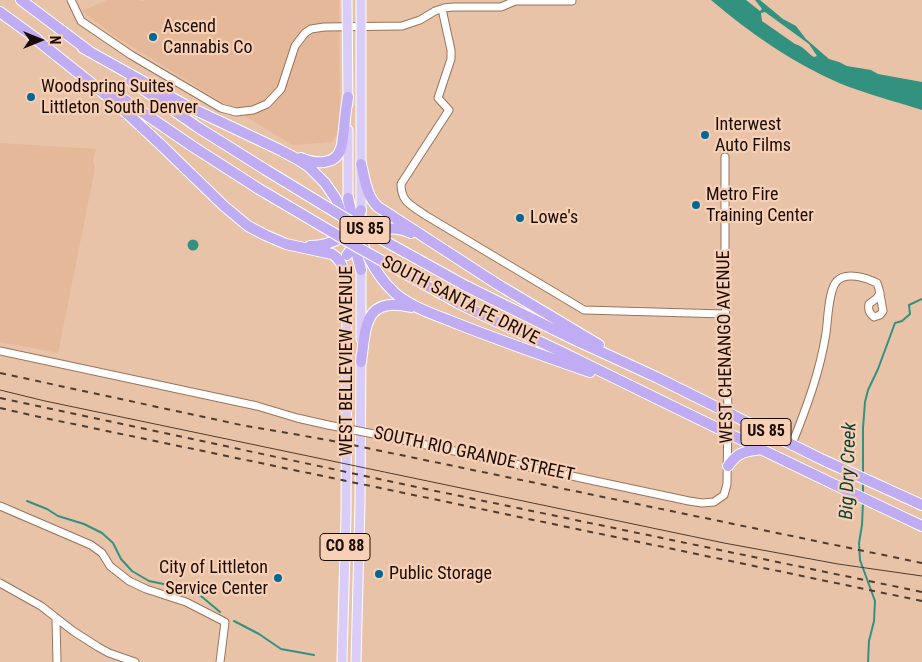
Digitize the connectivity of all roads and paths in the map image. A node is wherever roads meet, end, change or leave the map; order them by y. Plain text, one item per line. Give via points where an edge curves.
1 (21, 0) edge
2 (71, 0) edge
3 (348, 0) edge
4 (361, 0) edge
5 (572, 1) edge
6 (442, 9) junction
7 (0, 12) edge
8 (348, 27) junction
9 (362, 27) junction
10 (32, 36) junction
11 (83, 48) junction
12 (348, 97) junction
13 (278, 149) junction
14 (725, 157) dead end
15 (361, 164) junction
16 (348, 198) joint
17 (361, 210) junction
18 (238, 218) junction
19 (351, 227) junction
20 (357, 242) junction
21 (434, 244) junction
22 (347, 255) junction
23 (361, 270) joint
24 (880, 293) dead end
25 (347, 295) junction
26 (424, 310) junction
27 (725, 314) junction
28 (0, 351) edge
29 (361, 362) junction
30 (656, 377) junction
31 (640, 391) junction
32 (728, 414) junction
33 (728, 433) junction
34 (792, 444) junction
35 (762, 449) junction
36 (728, 466) junction
37 (714, 502) joint
38 (922, 505) edge
39 (0, 506) edge
40 (922, 526) edge
41 (0, 583) edge
42 (56, 619) junction
43 (57, 662) edge
44 (135, 662) edge
45 (220, 662) edge
46 (342, 662) edge
47 (356, 662) edge

1 - 11 highway, SOUTH SANTA FE DRIVE / US 85
2 - 8 street via 81,21 88,26 221,108 236,112 267,104 281,89 295,46 305,33 324,27
3 - 8 main road
4 - 9 main road
5 - 6 street via 515,0 500,7
6 - 9 street via 402,26
6 - 27 street via 451,59 438,98 449,110 401,184 401,194 407,202 584,310
7 - 10 highway, SOUTH SANTA FE DRIVE / US 85
8 - 9 street
8 - 12 main road
9 - 15 main road
10 - 18 highway via 116,103
10 - 31 highway, SOUTH SANTA FE DRIVE / US 85, bridge via 192,146 359,248 458,303
11 - 13 highway via 187,106
11 - 30 highway, SOUTH SANTA FE DRIVE / US 85, bridge via 191,122 363,229 466,286
12 - 13 highway via 342,145 336,157 326,162 314,162
12 - 16 main road
13 - 19 highway via 308,166 325,182
14 - 27 street, WEST CHENANGO AVENUE
15 - 17 main road
15 - 21 highway via 369,195 375,204
16 - 19 highway
17 - 19 highway
17 - 20 main road
18 - 19 highway via 266,234 309,246 331,243
18 - 25 highway via 276,240 336,257 343,268
19 - 20 highway
19 - 22 main road, WEST BELLEVIEW AVENUE / CO 88
20 - 21 highway via 375,232 393,228
20 - 22 highway
20 - 23 highway
20 - 26 highway via 386,283 402,299
21 - 30 highway
22 - 25 main road, WEST BELLEVIEW AVENUE / CO 88
23 - 29 main road, WEST BELLEVIEW AVENUE / CO 88
24 - 34 street via 877,283 870,280 853,276 837,280 832,289 817,374
25 - 46 main road, WEST BELLEVIEW AVENUE / CO 88
26 - 29 highway via 394,304 376,310 368,322
26 - 31 highway
27 - 32 street, WEST CHENANGO AVENUE
28 - 37 street, SOUTH RIO GRANDE STREET, bridge via 257,406 328,425 689,501
29 - 47 main road, WEST BELLEVIEW AVENUE / CO 88
30 - 32 highway, SOUTH SANTA FE DRIVE / US 85
31 - 33 highway, SOUTH SANTA FE DRIVE / US 85
32 - 33 street, WEST CHENANGO AVENUE
32 - 34 highway, SOUTH SANTA FE DRIVE / US 85
33 - 35 highway, SOUTH SANTA FE DRIVE / US 85
33 - 36 street, WEST CHENANGO AVENUE
34 - 38 highway, SOUTH SANTA FE DRIVE / US 85
35 - 36 highway via 735,456
35 - 40 highway, SOUTH SANTA FE DRIVE / US 85
36 - 37 street, WEST CHENANGO AVENUE via 724,495
39 - 45 street via 92,545 129,581 186,602 225,622
41 - 42 street
42 - 43 street
42 - 44 street via 109,653

